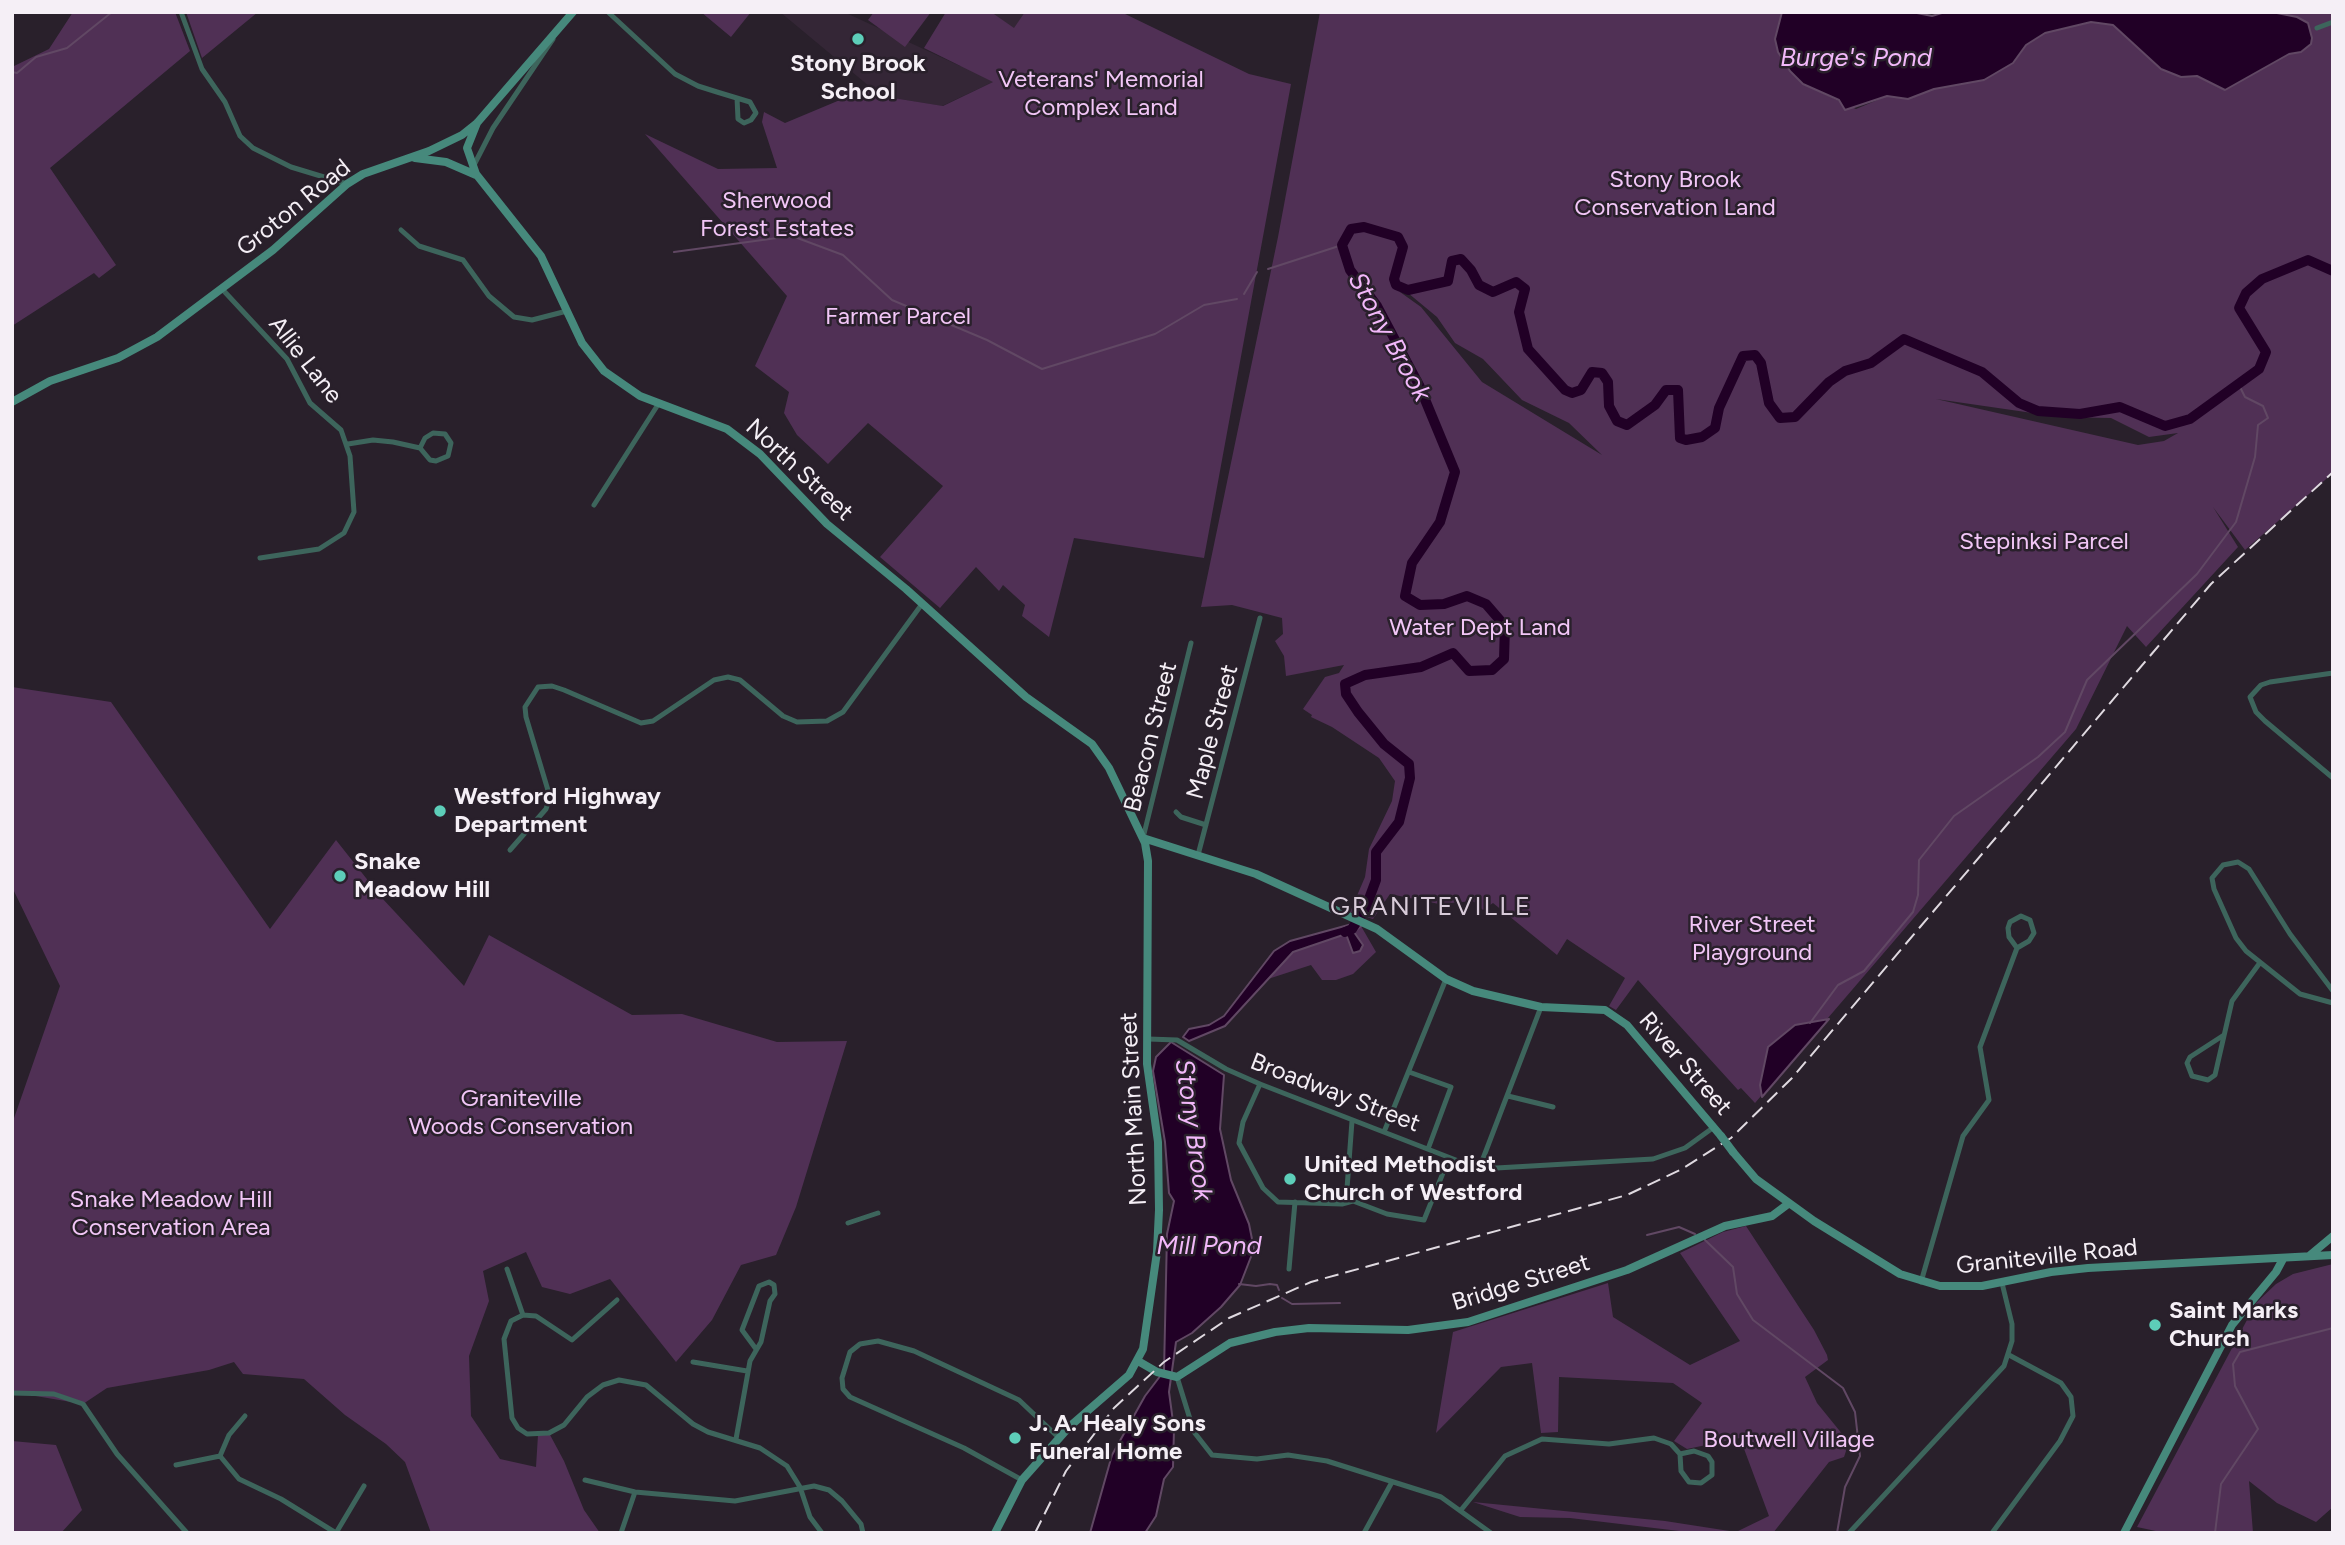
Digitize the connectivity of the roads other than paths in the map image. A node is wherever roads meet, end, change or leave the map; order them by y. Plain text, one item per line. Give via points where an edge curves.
1 (181, 12) edge
2 (608, 12) edge
3 (571, 15) edge
4 (2333, 22) edge
5 (2317, 28) dead end
6 (737, 98) junction
7 (477, 123) junction
8 (412, 157) junction
9 (473, 166) junction
10 (479, 178) junction
11 (347, 184) junction
12 (401, 230) dead end
13 (223, 290) junction
14 (568, 311) junction
15 (12, 402) edge
16 (659, 402) junction
17 (348, 444) junction
18 (420, 448) junction
19 (594, 505) dead end
20 (260, 558) dead end
21 (922, 604) junction
22 (1261, 618) dead end
23 (1191, 643) dead end
24 (2333, 673) edge
25 (2333, 778) edge
26 (1176, 812) dead end
27 (1206, 825) junction
28 (1143, 838) junction
29 (510, 850) dead end
30 (1198, 855) junction
31 (2017, 948) junction
32 (2259, 964) junction
33 (1446, 979) junction
34 (2333, 991) edge
35 (2333, 1003) edge
36 (1541, 1007) junction
37 (2224, 1035) junction
38 (1147, 1039) junction
39 (1409, 1072) junction
40 (1260, 1084) junction
41 (1508, 1096) junction
42 (1553, 1107) dead end
43 (1352, 1121) junction
44 (1714, 1127) junction
45 (1384, 1132) junction
46 (1428, 1149) junction
47 (1449, 1158) junction
48 (1479, 1169) junction
49 (1295, 1202) junction
50 (1346, 1202) junction
51 (1788, 1203) junction
52 (878, 1213) dead end
53 (848, 1223) dead end
54 (2333, 1236) edge
55 (2333, 1255) edge
56 (2309, 1256) junction
57 (2271, 1259) junction
58 (2283, 1259) junction
59 (506, 1269) dead end
60 (1289, 1269) dead end
61 (1921, 1282) junction
62 (2267, 1282) junction
63 (2002, 1283) junction
64 (617, 1300) dead end
65 (523, 1315) junction
66 (756, 1349) junction
67 (2009, 1355) junction
68 (1138, 1361) junction
69 (693, 1362) dead end
70 (747, 1371) junction
71 (1175, 1377) junction
72 (12, 1393) edge
73 (246, 1416) dead end
74 (1058, 1437) junction
75 (736, 1439) junction
76 (1679, 1454) junction
77 (220, 1456) junction
78 (176, 1465) dead end
79 (585, 1479) dead end
80 (1022, 1480) junction
81 (1392, 1482) junction
82 (364, 1486) dead end
83 (800, 1488) junction
84 (635, 1492) junction
85 (1461, 1510) junction
86 (187, 1533) edge
87 (336, 1533) edge
88 (621, 1533) edge
89 (822, 1533) edge
90 (863, 1533) edge
91 (995, 1533) edge
92 (1364, 1533) edge
93 (1491, 1533) edge
94 (1849, 1533) edge
95 (1992, 1533) edge
96 (2124, 1533) edge

1 - 11 street via 202,69 225,102 240,136 291,167
2 - 6 street via 674,74
3 - 7 main road, Groton Road
3 - 9 street via 493,128
4 - 5 street
6 - 6 street via 754,107 751,120 744,123 738,119
7 - 8 main road, Groton Road via 448,143
7 - 9 main road, North Street via 467,148
8 - 10 main road via 446,162
8 - 11 main road, Groton Road
9 - 10 main road, North Street
10 - 14 main road, North Street via 541,256
11 - 13 main road, Groton Road
12 - 14 street via 419,246 463,260 489,296 514,317 532,320
13 - 15 main road, Groton Road via 138,348 50,381
13 - 17 street, Allie Lane via 282,353 306,397 336,425
14 - 16 main road, North Street via 582,343 604,372 625,388
16 - 19 street
16 - 21 main road, North Street via 727,429 746,442 819,517
17 - 18 street via 383,440
17 - 20 street via 355,501 344,533 319,549
18 - 18 street via 436,461 448,456 451,443 445,434 433,433
21 - 28 main road, North Street via 1027,697 1092,744
21 - 29 street via 843,712 827,721 797,722 783,716 740,680 728,677 714,680 653,721 641,723 564,690 538,687 525,706 526,717 550,797 546,809
22 - 27 street, Maple Street
23 - 28 street, Beacon Street
24 - 25 street via 2261,685 2250,701 2265,720
26 - 27 street
27 - 30 street, Maple Street
28 - 30 main road, River Street
28 - 38 main road, North Main Street via 1148,861
30 - 33 main road, River Street via 1256,874 1364,923 1391,937
31 - 31 street via 2008,928 2021,916 2031,920 2034,933
31 - 61 street via 1980,1047 1989,1100 1963,1136
32 - 34 street via 2236,938 2214,890 2212,878 2222,865 2238,862 2249,869
32 - 35 street via 2300,994
32 - 37 street via 2232,1001
33 - 36 main road, River Street via 1482,994
33 - 39 street
36 - 41 street
36 - 44 main road, River Street via 1589,1007 1619,1018
37 - 37 street via 2190,1058 2187,1063 2192,1076 2208,1080 2215,1075
38 - 40 street, Broadway Street via 1177,1040
38 - 68 main road, North Main Street via 1159,1148 1158,1231 1148,1323
39 - 45 street
39 - 46 street via 1451,1087
40 - 43 street, Broadway Street
40 - 49 street via 1239,1143 1268,1195 1278,1202
41 - 42 street
41 - 48 street
43 - 45 street, Broadway Street
43 - 50 street
44 - 48 street, Broadway Street via 1685,1148 1653,1159
44 - 51 main road, River Street, bridge via 1756,1180
45 - 46 street, Broadway Street
46 - 47 street, Broadway Street
47 - 48 street, Broadway Street
47 - 50 street via 1424,1220
49 - 50 street
49 - 60 street
51 - 61 main road, Graniteville Road via 1890,1269
51 - 71 main road, Bridge Street via 1772,1216 1725,1226 1627,1270 1501,1314 1419,1329 1275,1332 1230,1343
52 - 53 street
54 - 56 main road
55 - 56 main road, Graniteville Road
56 - 58 main road, Graniteville Road
57 - 58 main road, Graniteville Road
57 - 62 main road
57 - 63 main road, Graniteville Road via 2088,1268
58 - 62 main road
59 - 65 street
61 - 63 main road, Graniteville Road via 1960,1287
62 - 96 main road via 2232,1325
63 - 67 street via 2012,1324
64 - 65 street via 572,1340 536,1316
65 - 75 street via 511,1321 504,1339 512,1418 527,1434 549,1433 564,1425 595,1390 619,1381 646,1385 693,1424
66 - 66 street via 775,1294 769,1282 759,1286 742,1330
66 - 70 street
67 - 94 street via 2000,1372
67 - 95 street via 2061,1383 2071,1396 2073,1416 2060,1441
68 - 71 main road
68 - 74 main road, North Main Street
69 - 70 street
70 - 75 street
71 - 81 street via 1194,1432 1212,1455 1312,1458
72 - 86 street via 54,1394 83,1404 117,1454
73 - 77 street via 229,1435
74 - 80 main road, North Main Street
74 - 80 street via 1019,1400 914,1351 878,1341 860,1344 850,1352 842,1378 850,1397 964,1448
75 - 83 street via 777,1458
76 - 76 street via 1694,1451 1708,1456 1712,1475 1701,1483 1689,1482 1681,1471
76 - 85 street via 1671,1444 1654,1438 1609,1444 1542,1439 1505,1456
77 - 78 street
77 - 87 street via 239,1479
79 - 84 street
80 - 91 main road, North Main Street
81 - 85 street via 1441,1497
81 - 92 street
82 - 87 street
83 - 84 street via 735,1501
83 - 89 street via 810,1517
83 - 90 street via 828,1490 861,1524
84 - 88 street
85 - 93 street

